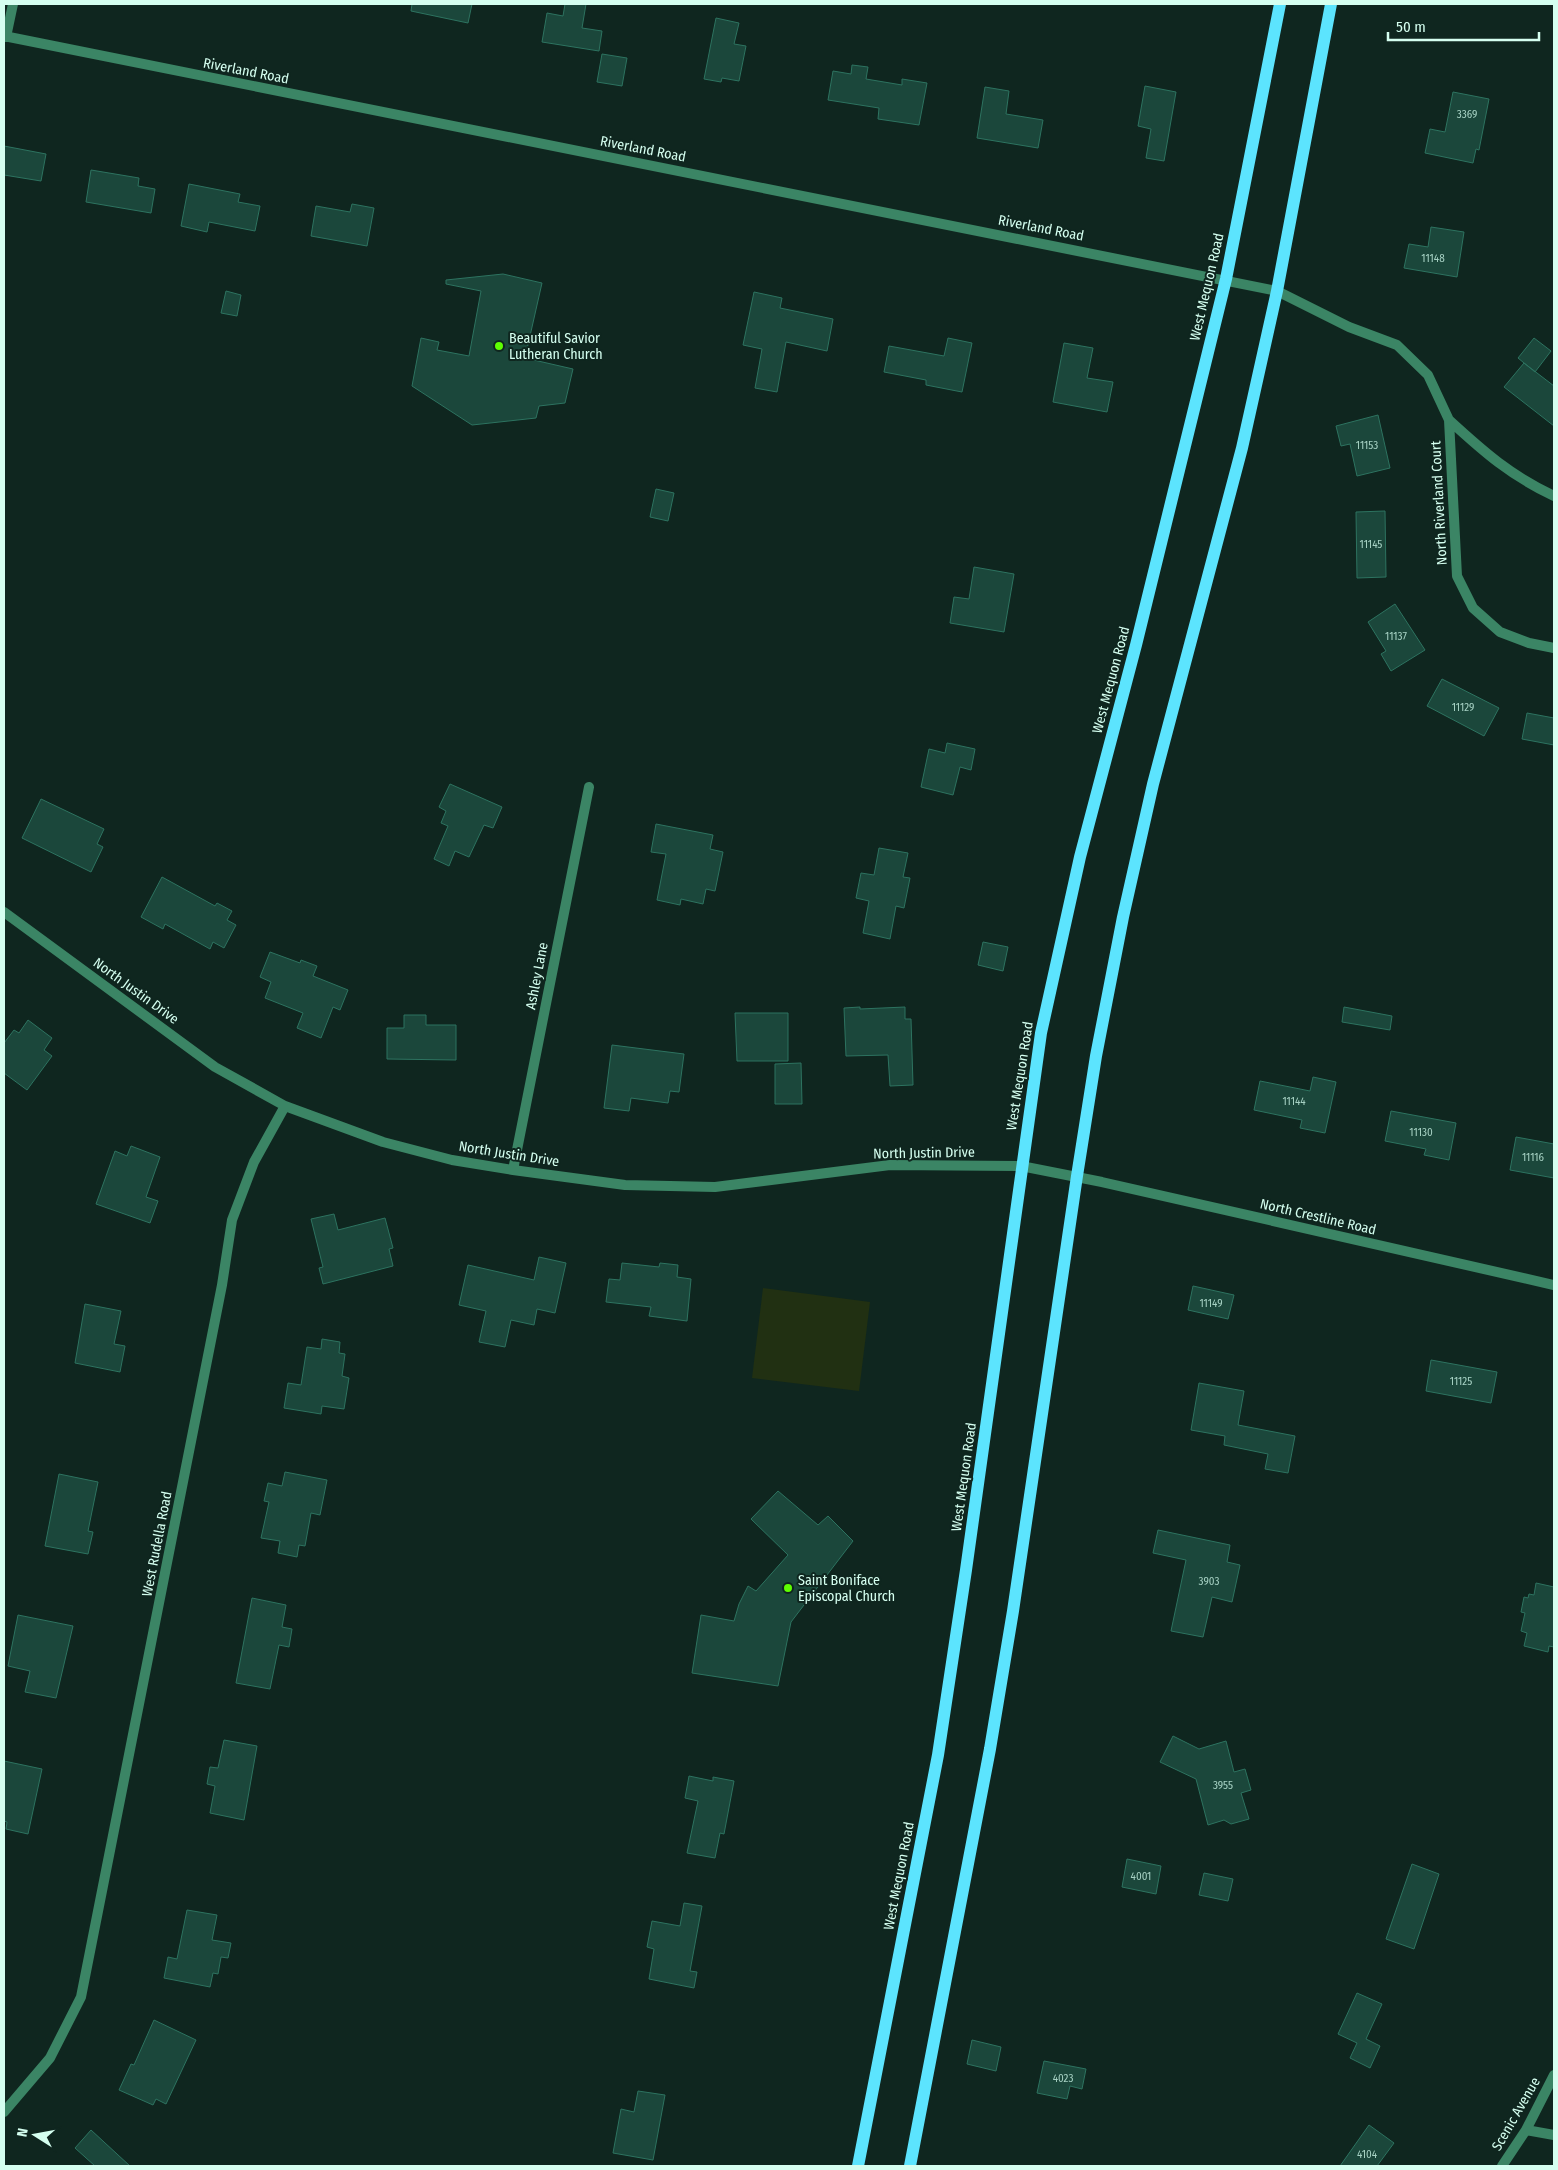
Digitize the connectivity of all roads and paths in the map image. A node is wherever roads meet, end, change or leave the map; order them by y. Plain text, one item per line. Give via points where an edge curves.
1 (13, 4) edge
2 (1280, 4) edge
3 (1331, 4) edge
4 (5, 36) edge
5 (1226, 279) junction
6 (1277, 291) junction
7 (1449, 420) junction
8 (1554, 496) edge
9 (1554, 648) edge
10 (589, 787) dead end
11 (4, 912) edge
12 (285, 1106) junction
13 (1021, 1166) junction
14 (513, 1170) junction
15 (1077, 1176) junction
16 (1554, 1286) edge
17 (1554, 2075) edge
18 (4, 2112) edge
19 (1526, 2130) junction
20 (1554, 2135) edge
21 (858, 2166) edge
22 (910, 2166) edge
23 (1502, 2166) edge

1 - 4 street
2 - 5 main road, West Mequon Road
3 - 6 main road
4 - 5 street, Riverland Road
5 - 6 street, Riverland Road
5 - 13 main road, West Mequon Road via 1080,857 1041,1033
6 - 7 street, North Riverland Court via 1349,327 1397,345 1428,375
6 - 15 main road via 1235,478 1125,907
7 - 8 street, North Riverland Court via 1494,461 1525,482
7 - 9 street, North Riverland Court via 1457,576 1473,608 1500,632
10 - 14 street, Ashley Lane
11 - 12 street, North Justin Drive via 215,1067
12 - 14 street, North Justin Drive via 383,1142 452,1160
12 - 18 street, West Rudella Road via 254,1162 232,1220 222,1285 81,1997 50,2058
13 - 14 street, North Justin Drive via 890,1165 715,1187 625,1185
13 - 15 street, North Justin Drive
13 - 21 main road, West Mequon Road via 938,1755
15 - 16 street, North Crestline Road
15 - 22 main road via 1012,1620
17 - 19 street, Scenic Avenue
19 - 20 street
19 - 23 street, Scenic Avenue

